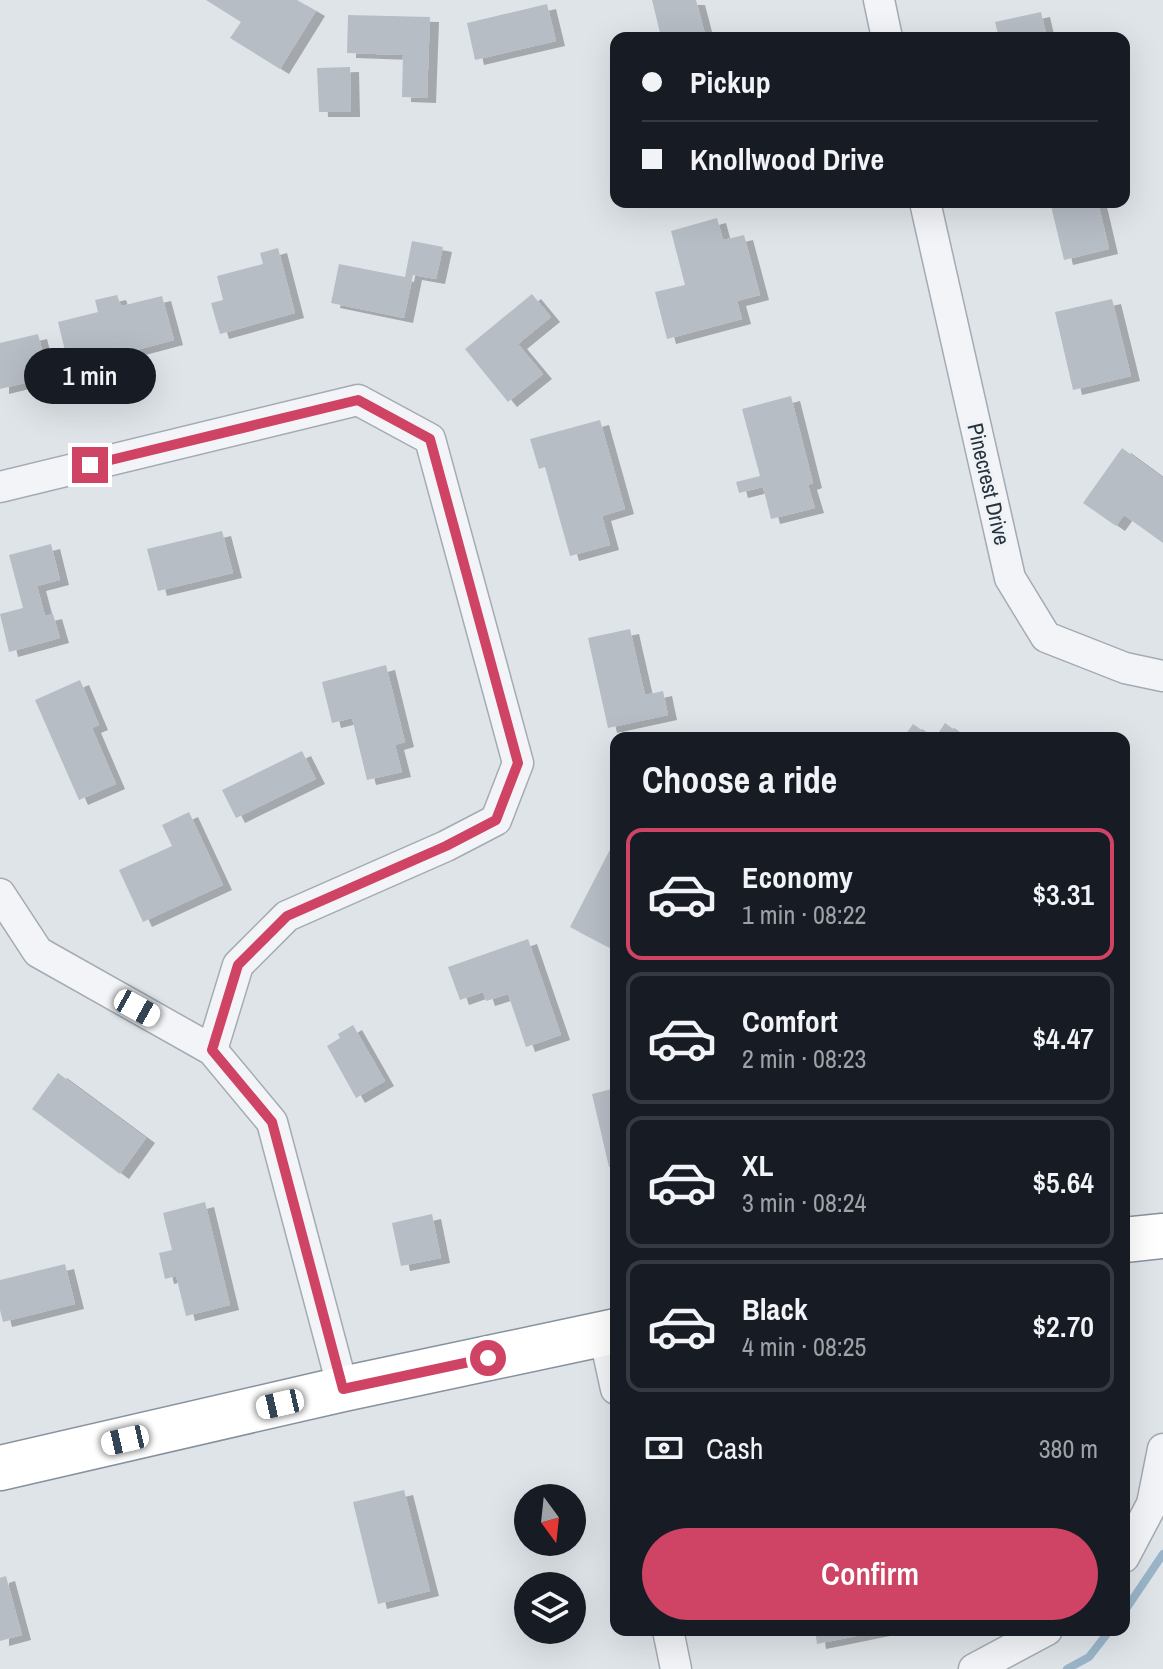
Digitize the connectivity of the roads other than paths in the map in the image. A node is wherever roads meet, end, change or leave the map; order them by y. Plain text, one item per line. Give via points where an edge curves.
1 (879, 0) edge
2 (886, 32) edge
3 (926, 208) edge
4 (0, 487) edge
5 (1163, 676) edge
6 (0, 894) edge
7 (212, 1050) junction
8 (1163, 1236) edge
9 (1130, 1239) edge
10 (610, 1332) edge
11 (343, 1389) junction
12 (1163, 1449) edge
13 (0, 1468) edge
14 (1130, 1546) edge
15 (669, 1636) edge
16 (1036, 1636) edge
17 (676, 1669) edge
18 (974, 1669) edge

1 - 2 street
3 - 5 street, Pinecrest Drive via 1010,578 1046,637 1125,668
4 - 7 street via 358,400 430,439 518,763 496,820 287,916 238,965
6 - 7 street via 38,952
7 - 11 street via 272,1122
8 - 9 highway
10 - 11 highway
11 - 13 highway
12 - 14 street via 1152,1504
15 - 17 street
16 - 18 street

